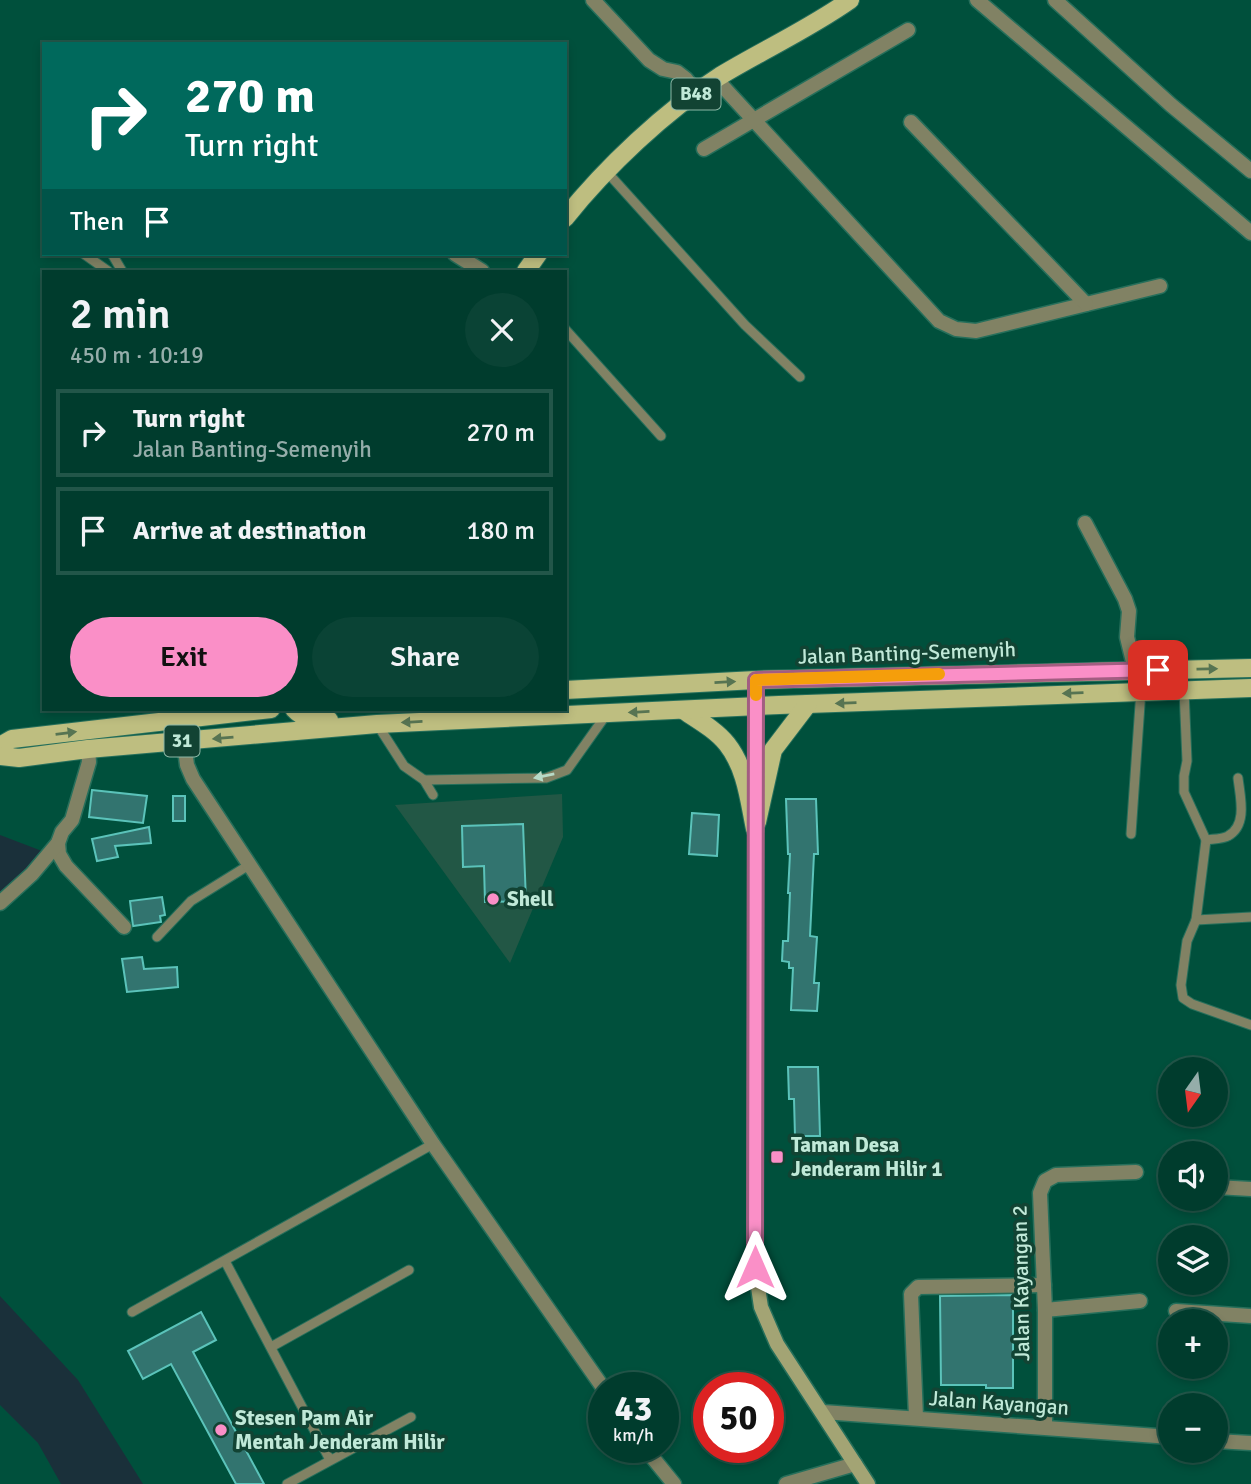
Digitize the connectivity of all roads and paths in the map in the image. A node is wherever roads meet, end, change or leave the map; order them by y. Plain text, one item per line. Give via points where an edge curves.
1 (593, 0) edge
2 (850, 0) edge
3 (977, 0) edge
4 (1055, 0) edge
5 (832, 5) edge
6 (908, 30) dead end
7 (716, 79) junction
8 (697, 93) junction
9 (754, 120) junction
10 (911, 122) dead end
11 (704, 149) dead end
12 (607, 172) junction
13 (1251, 172) edge
14 (567, 216) edge
15 (1251, 233) edge
16 (87, 256) edge
17 (457, 256) edge
18 (107, 270) edge
19 (480, 270) edge
20 (1160, 286) dead end
21 (1086, 303) junction
22 (567, 331) edge
23 (800, 377) dead end
24 (661, 436) dead end
25 (1085, 523) dead end
26 (1251, 668) edge
27 (1135, 670) junction
28 (756, 680) junction
29 (1184, 688) junction
30 (1251, 688) edge
31 (567, 690) edge
32 (1142, 690) junction
33 (808, 704) junction
34 (756, 706) junction
35 (683, 710) junction
36 (165, 711) edge
37 (254, 711) edge
38 (290, 711) edge
39 (295, 711) edge
40 (607, 713) junction
41 (149, 723) junction
42 (370, 724) junction
43 (257, 735) junction
44 (184, 741) junction
45 (0, 746) edge
46 (89, 749) junction
47 (0, 755) edge
48 (1238, 778) dead end
49 (424, 780) junction
50 (433, 795) dead end
51 (755, 829) junction
52 (1130, 834) dead end
53 (1206, 840) junction
54 (58, 843) junction
55 (249, 865) junction
56 (0, 903) edge
57 (1251, 917) edge
58 (1196, 920) junction
59 (124, 927) dead end
60 (157, 937) dead end
61 (1251, 1024) edge
62 (433, 1144) junction
63 (1136, 1172) dead end
64 (1228, 1188) edge
65 (1251, 1189) edge
66 (225, 1261) junction
67 (409, 1270) dead end
68 (1044, 1285) junction
69 (1140, 1301) dead end
70 (1045, 1310) junction
71 (132, 1312) dead end
72 (1228, 1314) edge
73 (1251, 1316) edge
74 (271, 1347) junction
75 (592, 1372) edge
76 (823, 1412) junction
77 (411, 1416) dead end
78 (916, 1417) junction
79 (1045, 1427) junction
80 (1158, 1436) edge
81 (1228, 1442) edge
82 (1251, 1443) edge
83 (331, 1460) junction
84 (657, 1463) edge
85 (855, 1464) junction
86 (286, 1484) edge
87 (674, 1484) edge
88 (786, 1484) edge
89 (868, 1484) edge

1 - 8 street via 649,60 677,72
2 - 5 main road, B48
3 - 15 street
4 - 13 street
5 - 7 main road, B48
6 - 9 street
7 - 8 main road, B48
7 - 9 street
8 - 12 main road, B48
9 - 11 street
9 - 21 street via 939,321 976,331
10 - 21 street
12 - 14 main road, B48
12 - 23 lane via 746,325
16 - 18 lane
17 - 19 street
20 - 21 street
22 - 24 lane
25 - 27 street via 1125,599
27 -> 26 main road, Jalan Banting-Semenyih
27 - 28 main road, Jalan Banting-Semenyih
31 -> 28 main road, Jalan Banting-Semenyih
28 - 34 main road
29 - 30 main road, 31
29 - 32 main road, 31
29 - 53 lane via 1184,792
32 -> 33 main road, 31
32 - 52 lane
33 - 34 main road, 31
33 - 51 main road via 773,750
34 - 35 main road, 31
34 - 51 main road
35 -> 40 main road, 31
35 - 51 main road via 726,743 737,758
36 - 41 main road
37 - 41 main road, 31
38 - 43 main road
39 - 42 main road via 311,720
40 -> 42 main road, 31
40 -> 49 lane via 567,770 546,778
45 -> 41 main road, 31 via 12,739
42 - 43 main road, 31
42 - 49 lane via 404,766
43 -> 44 main road, 31
44 - 46 main road, 31
44 - 55 street via 192,779
46 - 47 main road, 31 via 19,758
46 - 54 street via 72,820
48 - 53 lane via 1241,814 1237,827 1228,836
49 - 50 lane
51 - 76 main road via 755,1267 761,1307 777,1344
53 - 58 lane
54 - 56 street
54 - 59 street via 66,866
55 - 60 lane via 191,901
55 - 62 street
57 - 58 lane
58 - 61 lane via 1187,941 1183,998
62 - 66 lane
62 - 75 street
63 - 68 street, Jalan Kayangan 2 via 1056,1175 1045,1181 1040,1193
64 - 65 street
66 - 71 lane
66 - 74 lane
67 - 74 lane
68 - 70 street, Jalan Kayangan 2
68 - 78 street via 913,1289
69 - 70 street
70 - 79 street, Jalan Kayangan 2
72 - 73 street
74 - 83 lane
76 - 78 street, Jalan Kayangan
76 - 85 main road
77 - 83 lane
78 - 79 street, Jalan Kayangan
79 - 80 street, Jalan Kayangan
81 - 82 street
83 - 86 lane
84 - 87 street
85 - 88 street
85 - 89 main road

